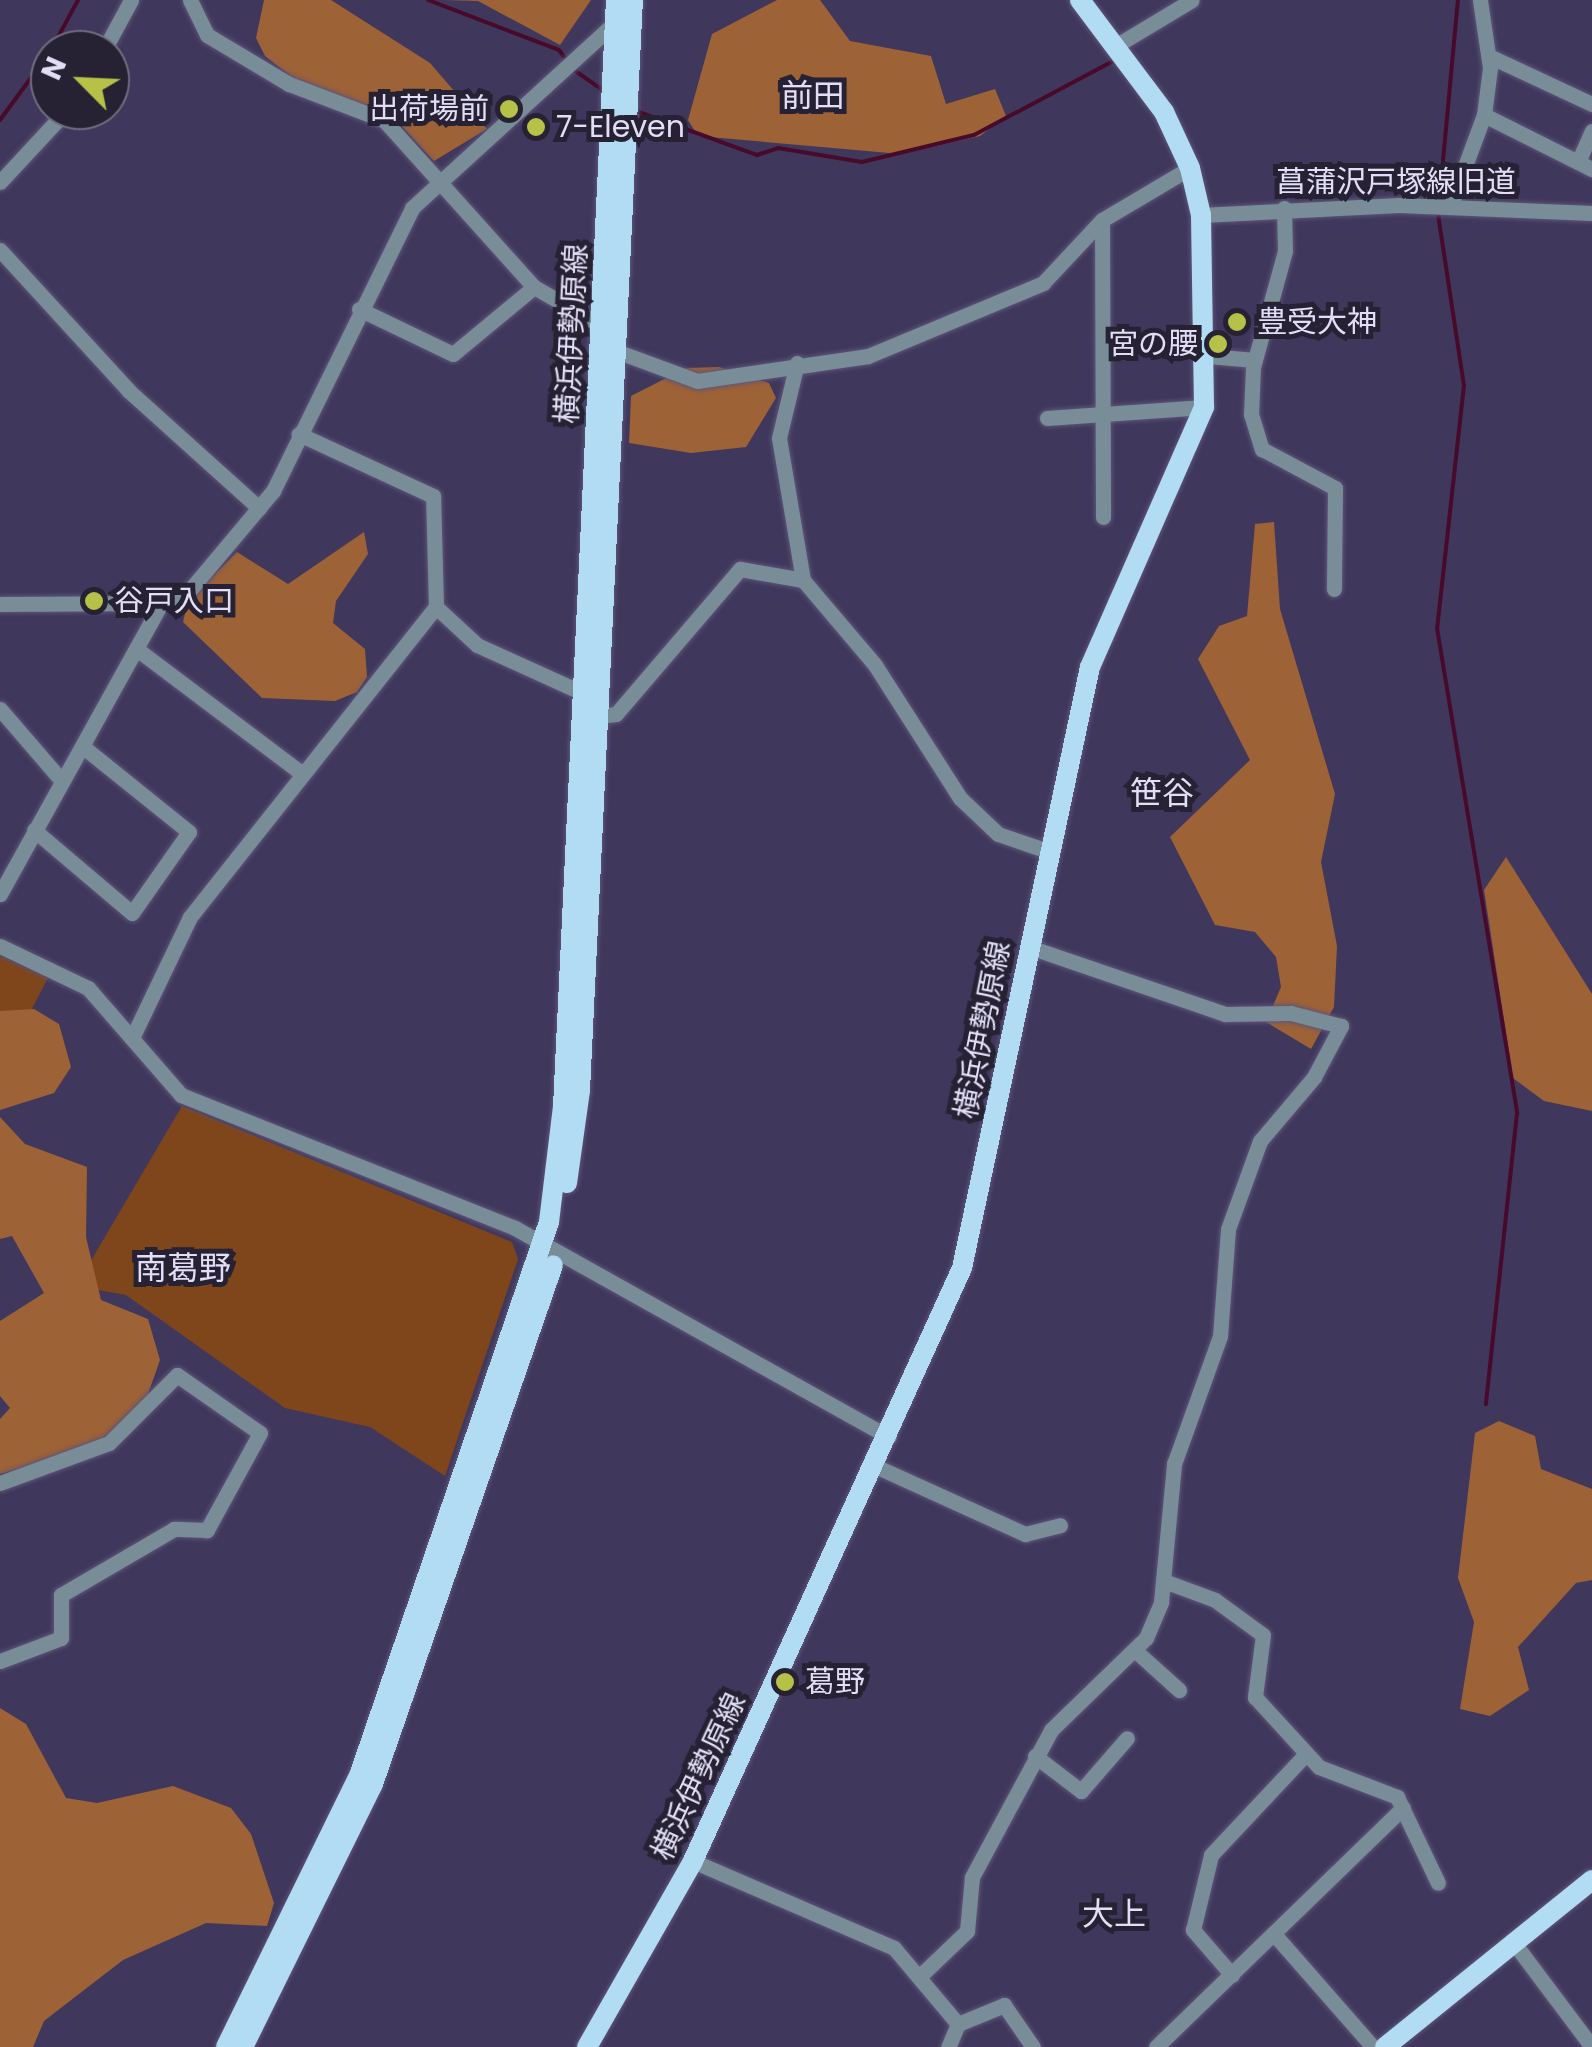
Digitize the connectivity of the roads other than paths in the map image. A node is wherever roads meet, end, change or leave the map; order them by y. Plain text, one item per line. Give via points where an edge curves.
1 (131, 0) edge
2 (190, 0) edge
3 (1080, 0) edge
4 (1192, 0) edge
5 (1480, 0) edge
6 (629, 1) edge
7 (616, 22) junction
8 (115, 30) edge
9 (1116, 45) junction
10 (1488, 56) junction
11 (1592, 104) edge
12 (1484, 115) junction
13 (48, 130) edge
14 (1592, 131) edge
15 (1585, 165) edge
16 (1190, 168) junction
17 (0, 182) edge
18 (434, 182) junction
19 (1443, 204) junction
20 (1284, 208) junction
21 (1592, 213) edge
22 (1201, 215) junction
23 (1102, 220) junction
24 (0, 250) edge
25 (534, 286) junction
26 (359, 309) junction
27 (602, 326) junction
28 (616, 351) junction
29 (1208, 356) junction
30 (1255, 360) junction
31 (797, 363) junction
32 (1204, 406) junction
33 (1105, 417) junction
34 (1046, 418) dead end
35 (299, 434) junction
36 (259, 508) junction
37 (1103, 517) dead end
38 (803, 580) junction
39 (1334, 589) dead end
40 (161, 603) junction
41 (0, 604) edge
42 (436, 607) junction
43 (138, 650) junction
44 (583, 693) junction
45 (0, 712) edge
46 (598, 716) junction
47 (82, 746) junction
48 (300, 772) junction
49 (62, 781) junction
50 (34, 830) junction
51 (1048, 851) junction
52 (2, 884) edge
53 (0, 946) edge
54 (1030, 948) junction
55 (132, 1038) junction
56 (550, 1248) junction
57 (888, 1437) junction
58 (875, 1466) junction
59 (0, 1483) edge
60 (1060, 1524) dead end
61 (1164, 1581) junction
62 (1139, 1654) junction
63 (0, 1661) edge
64 (1180, 1690) dead end
65 (1128, 1738) dead end
66 (1306, 1754) junction
67 (1035, 1756) junction
68 (1403, 1808) junction
69 (694, 1861) junction
70 (1592, 1880) edge
71 (1438, 1883) dead end
72 (1274, 1934) junction
73 (1514, 1944) junction
74 (921, 1975) junction
75 (1232, 1975) junction
76 (958, 2024) junction
77 (1592, 2046) edge
78 (226, 2047) edge
79 (242, 2047) edge
80 (587, 2047) edge
81 (948, 2047) edge
82 (1032, 2047) edge
83 (1156, 2047) edge
84 (1373, 2047) edge
85 (1384, 2047) edge

1 - 8 street
2 - 18 street via 207,35 288,84 384,120
3 - 9 main road, 横浜伊勢原線
4 - 9 street
5 - 10 street
6 - 7 main road, 横浜伊勢原線
6 - 28 main road, 横浜伊勢原線
7 - 18 street
7 - 27 main road, 横浜伊勢原線
9 - 16 main road, 横浜伊勢原線
10 - 11 street
10 - 12 street
12 - 15 street
12 - 19 street
13 - 17 street
14 - 15 street
16 - 22 main road, 横浜伊勢原線
16 - 23 street
18 - 25 street
18 - 26 street
19 - 20 street, 菖蒲沢戸塚線旧道
19 - 21 street, 菖蒲沢戸塚線旧道
20 - 22 street, 菖蒲沢戸塚線旧道
20 - 30 street via 1285,252
22 - 29 main road, 横浜伊勢原線
23 - 31 street via 1043,283 996,310 868,356
23 - 33 street
24 - 36 street via 129,391
25 - 26 street via 453,354
25 - 27 street
26 - 35 street
27 - 44 main road, 横浜伊勢原線
28 - 31 street via 697,382
28 - 46 main road, 横浜伊勢原線
29 - 30 street
29 - 32 main road, 横浜伊勢原線
30 - 39 street via 1251,414 1262,449 1335,488
31 - 38 street via 778,438
32 - 33 street
32 - 51 main road, 横浜伊勢原線 via 1090,668
33 - 34 street
33 - 37 street
35 - 36 street
35 - 42 street via 434,496
36 - 40 street via 190,591
38 - 46 street via 740,570 616,714
38 - 51 street via 875,665 960,798 998,834
40 - 41 street
40 - 43 street
42 - 44 street via 477,645
42 - 48 street
43 - 47 street
43 - 48 street
44 - 56 main road, 横浜伊勢原線
45 - 49 street
46 - 56 main road, 横浜伊勢原線 via 580,1090
47 - 49 street
47 - 50 street via 189,832 132,914
48 - 55 street via 190,917
49 - 50 street
50 - 52 street
51 - 54 main road, 横浜伊勢原線
53 - 55 street via 88,988
54 - 57 main road, 横浜伊勢原線 via 974,1233
54 - 61 street via 1225,1014 1292,1012 1341,1026 1314,1077 1260,1141 1228,1229 1220,1336 1174,1464
55 - 56 street via 181,1095
56 - 57 street
56 - 78 main road, 横浜伊勢原線 via 360,1773
56 - 79 main road, 横浜伊勢原線 via 373,1784
57 - 58 main road, 横浜伊勢原線
58 - 60 street via 1025,1534
58 - 69 main road, 横浜伊勢原線
59 - 63 street via 109,1443 176,1375 260,1433 207,1530 174,1529 61,1595 61,1638
61 - 62 street
61 - 66 street via 1215,1600 1263,1636 1254,1697
62 - 64 street
62 - 67 street via 1086,1690
65 - 67 street via 1082,1791
66 - 68 street via 1331,1775 1396,1797
66 - 75 street via 1211,1855 1193,1930
67 - 74 street via 972,1877 966,1931
68 - 71 street
68 - 72 street
69 - 74 street via 894,1948
69 - 80 main road, 横浜伊勢原線
70 - 73 main road
72 - 75 street
72 - 84 street
73 - 77 street
73 - 85 main road
74 - 76 street
75 - 83 street
76 - 81 street
76 - 82 street via 1004,2004

